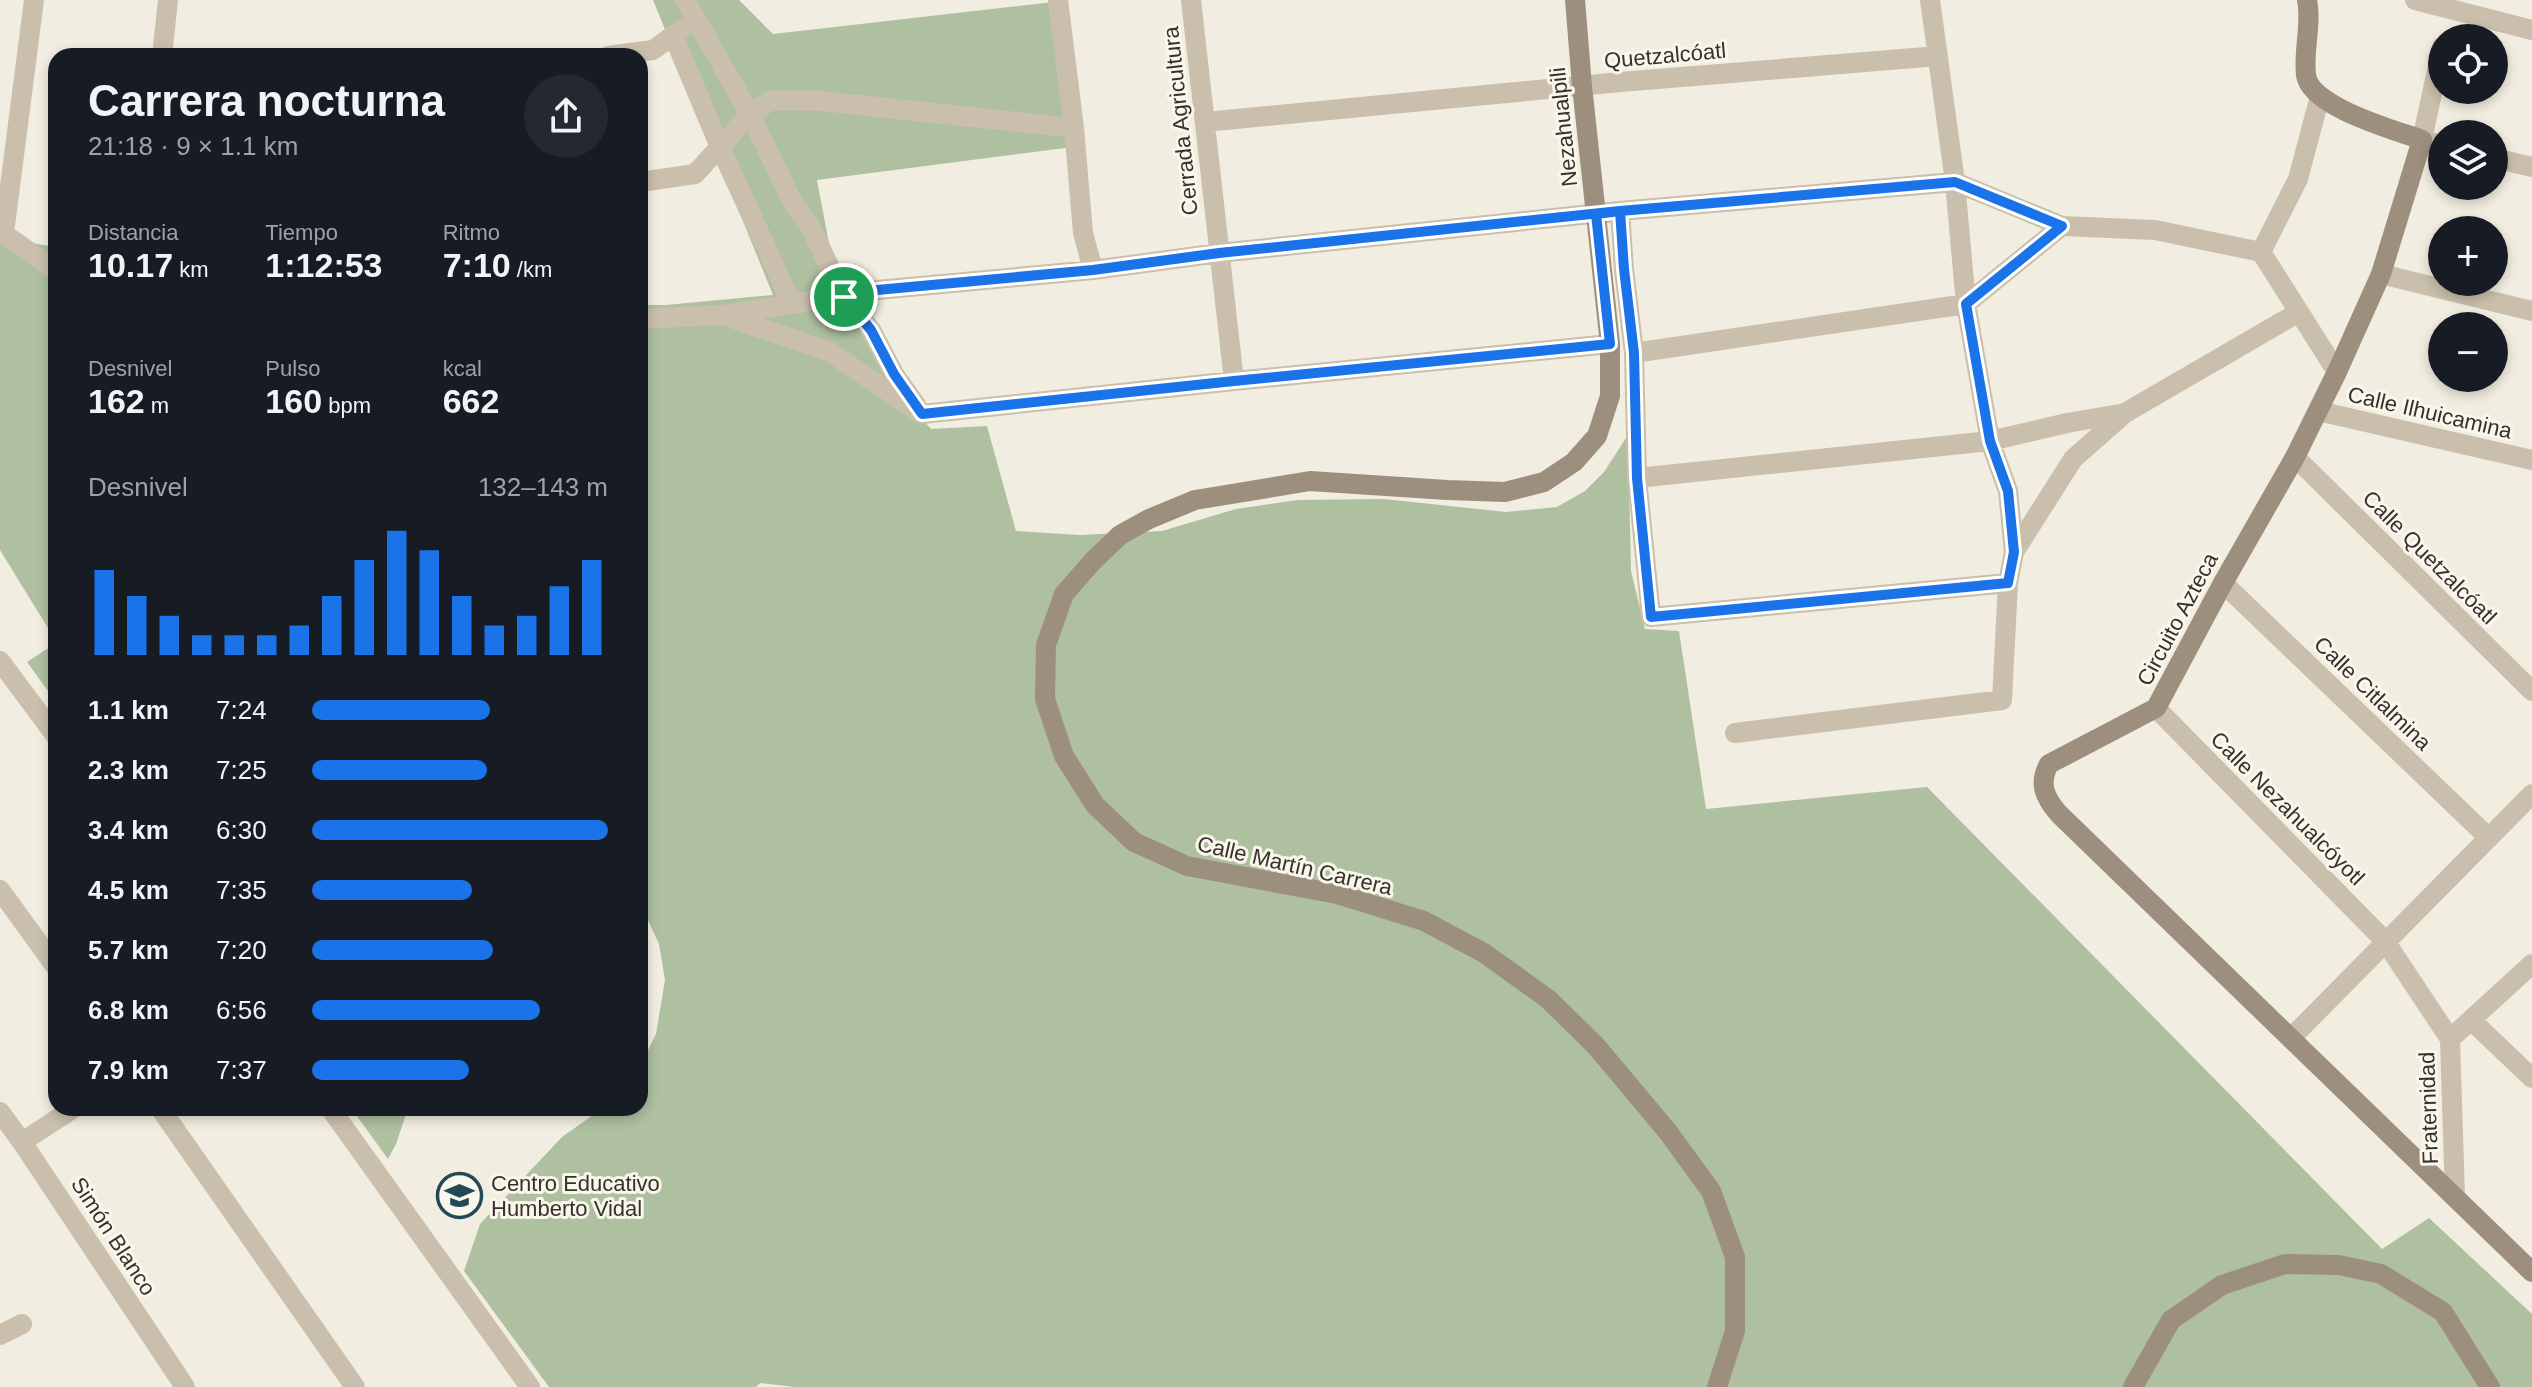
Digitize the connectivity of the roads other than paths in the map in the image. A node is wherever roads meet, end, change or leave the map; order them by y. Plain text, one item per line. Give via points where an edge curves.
1 (34, 0) edge
2 (168, 0) edge
3 (685, 0) edge
4 (1058, 0) edge
5 (1191, 0) edge
6 (1575, 0) edge
7 (1930, 0) edge
8 (2307, 0) edge
9 (2415, 0) edge
10 (2450, 10) junction
11 (695, 19) junction
12 (2447, 24) edge
13 (2532, 30) edge
14 (673, 35) junction
15 (163, 48) edge
16 (648, 51) edge
17 (1938, 56) junction
18 (1582, 86) junction
19 (2320, 96) junction
20 (750, 114) junction
21 (1205, 122) junction
22 (1074, 128) junction
23 (2428, 142) edge
24 (720, 147) junction
25 (2428, 153) edge
26 (2508, 161) edge
27 (2532, 167) edge
28 (648, 181) edge
29 (1955, 182) junction
30 (1620, 211) junction
31 (1596, 214) junction
32 (2062, 226) junction
33 (2, 232) edge
34 (2261, 252) junction
35 (1219, 253) junction
36 (48, 265) edge
37 (1093, 270) junction
38 (2381, 274) junction
39 (844, 297) junction
40 (792, 304) junction
41 (1966, 304) junction
42 (2532, 311) edge
43 (2299, 312) junction
44 (723, 315) junction
45 (648, 319) edge
46 (1610, 344) junction
47 (1634, 353) junction
48 (2337, 372) junction
49 (1234, 381) junction
50 (2318, 411) junction
51 (2125, 413) junction
52 (922, 414) junction
53 (1990, 441) junction
54 (2295, 457) junction
55 (2532, 460) edge
56 (1637, 478) junction
57 (2014, 552) junction
58 (2008, 583) junction
59 (2223, 583) junction
60 (0, 661) edge
61 (2532, 691) edge
62 (2156, 708) junction
63 (48, 725) edge
64 (1735, 733) dead end
65 (2532, 794) edge
66 (2489, 838) junction
67 (0, 890) edge
68 (2385, 941) junction
69 (48, 956) edge
70 (2532, 964) edge
71 (2472, 1021) junction
72 (2292, 1037) junction
73 (2450, 1039) junction
74 (2532, 1078) edge
75 (0, 1112) edge
76 (62, 1116) edge
77 (166, 1116) edge
78 (336, 1116) edge
79 (22, 1142) junction
80 (2455, 1197) junction
81 (2532, 1272) edge
82 (22, 1324) dead end
83 (0, 1335) edge
84 (185, 1387) edge
85 (355, 1387) edge
86 (530, 1387) edge
87 (1717, 1387) edge
88 (2133, 1387) edge
89 (2490, 1387) edge

1 - 33 street
2 - 15 street
3 - 11 street
4 - 22 street
5 - 21 street, Cerrada Agricultura
6 - 18 street, Nezahualpili
7 - 17 street
8 - 19 street via 2306,78
9 - 10 street
10 - 12 street
10 - 13 street
11 - 14 street
11 - 20 street
14 - 16 street
14 - 24 street
17 - 18 street, Quetzalcóatl
17 - 29 street
18 - 21 street, Quetzalcóatl
18 - 31 street, Nezahualpili
19 - 23 street via 2339,110
19 - 34 street via 2298,179
20 - 22 street via 772,100 821,101
20 - 24 street
20 - 39 street
21 - 35 street, Cerrada Agricultura
22 - 37 street via 1083,233
24 - 28 street via 695,174
24 - 40 street
25 - 38 street, Circuito Azteca
26 - 27 street
29 - 30 street
29 - 32 street
29 - 41 street
30 - 31 street
30 - 47 street
31 - 35 street
31 - 46 street, Nezahualpili
32 - 34 street via 2155,230
32 - 41 street
33 - 36 street
34 - 43 street
35 - 37 street
35 - 49 street, Cerrada Agricultura
37 - 39 street
38 - 42 street
38 - 48 street, Circuito Azteca
39 - 40 street
39 - 52 street via 871,330
40 - 44 street
41 - 47 street
41 - 53 street
43 - 48 street
43 - 51 street
44 - 45 street
44 - 52 street via 830,352
46 - 49 street
46 - 87 street, Calle Martín Carrera via 1610,396 1597,436 1574,462 1544,482 1505,492 1310,481 1195,500 1120,535 1064,594 1046,645 1045,699 1064,756 1095,805 1134,842 1187,866 1337,894 1424,921 1484,953 1548,999 1596,1046 1711,1191 1735,1257 1735,1331
47 - 56 street
48 - 50 street, Circuito Azteca
49 - 52 street
50 - 54 street, Circuito Azteca
50 - 55 street, Calle Ilhuicamina
51 - 53 street
51 - 57 street via 2073,459
53 - 56 street
53 - 57 street via 2008,491
54 - 59 street, Circuito Azteca
54 - 61 street, Calle Quetzalcóatl
56 - 58 street via 1651,617
57 - 58 street
58 - 64 street via 2002,700
59 - 62 street, Circuito Azteca
59 - 66 street, Calle Citlalmina
60 - 63 street
62 - 68 street, Calle Nezahualcóyotl
62 - 72 street, Circuito Azteca via 2049,764 2042,788 2059,814
65 - 66 street
66 - 68 street
67 - 69 street
68 - 72 street
68 - 73 street, Fraternidad
70 - 71 street
71 - 73 street
71 - 74 street
72 - 80 street, Circuito Azteca
73 - 80 street, Fraternidad
75 - 79 street, Simón Blanco
76 - 79 street
77 - 85 street
78 - 86 street
79 - 84 street, Simón Blanco
80 - 81 street, Circuito Azteca
82 - 83 street
88 - 89 street via 2171,1320 2222,1285 2285,1264 2339,1265 2381,1274 2443,1312

